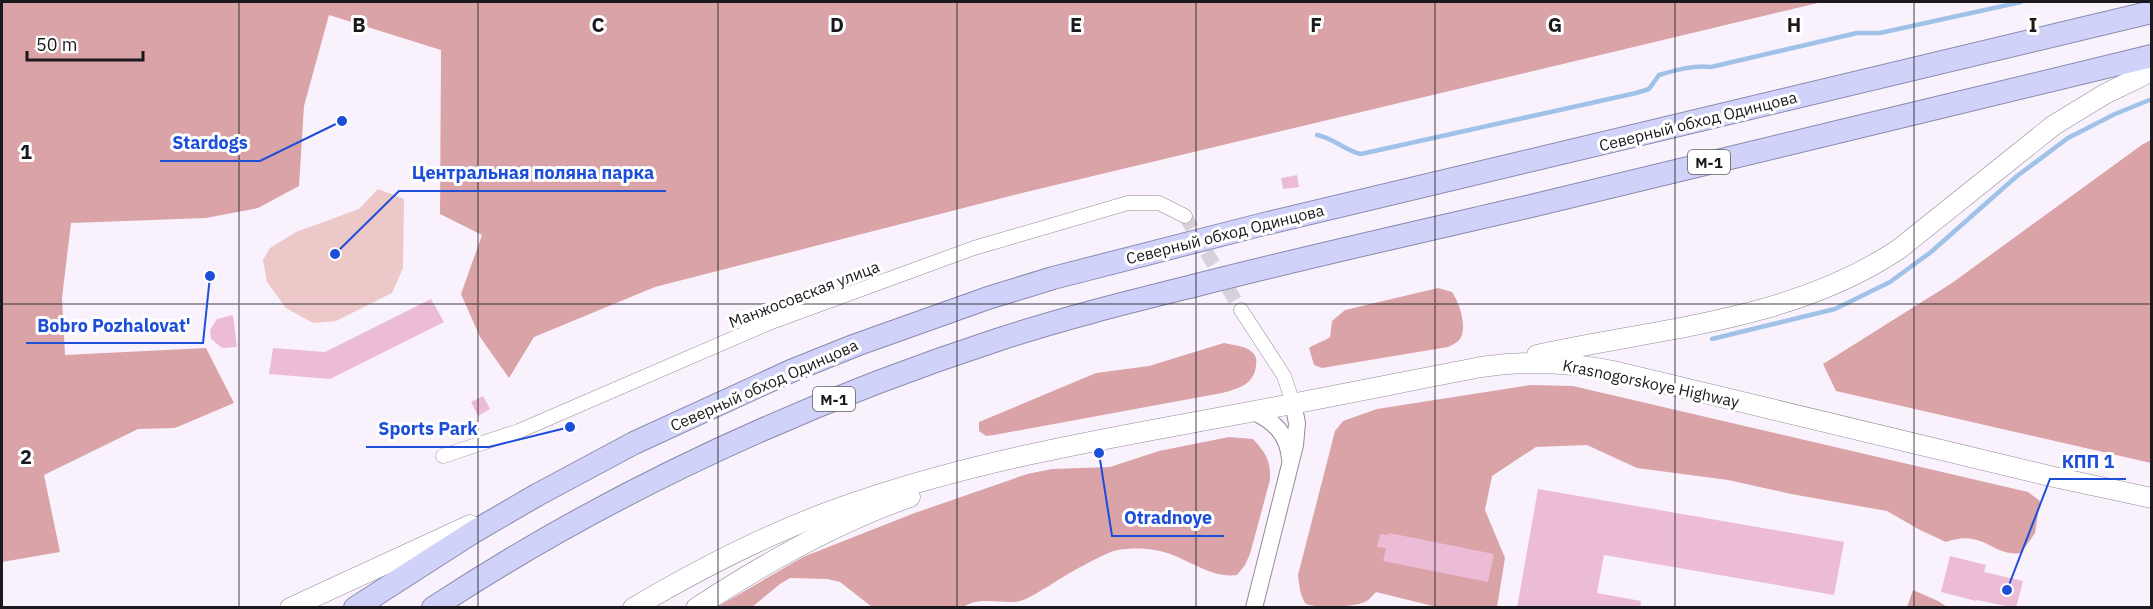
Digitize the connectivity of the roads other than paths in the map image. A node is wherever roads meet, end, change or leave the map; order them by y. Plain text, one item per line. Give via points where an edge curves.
1 (2151, 12) edge
2 (2151, 56) edge
3 (2151, 71) edge
4 (1185, 216) tunnel mouth
5 (1241, 310) tunnel mouth
6 (1481, 367) junction
7 (1293, 403) junction
8 (1252, 411) junction
9 (1076, 445) junction
10 (443, 456) dead end
11 (1289, 472) junction
12 (537, 495) junction
13 (2151, 498) edge
14 (290, 608) edge
15 (355, 608) edge
16 (433, 608) edge
17 (633, 608) edge
18 (696, 608) edge
19 (1254, 608) edge

1 - 12 highway, Северный обход Одинцова / М-1 via 1053,278 933,317 791,371 634,443
2 - 16 highway, М-1 via 1266,267 1001,338 807,410 682,468 558,532
3 - 6 main road via 2054,125 1899,249 1843,282 1766,309
4 - 10 street, Манжосовская улица via 1159,203 1128,203 974,248 779,319 519,431
5 - 7 street via 1284,376
6 - 7 main road, Krasnogorskoye Highway
6 - 13 main road, Krasnogorskoye Highway via 1547,362 1613,371
7 - 8 main road, Krasnogorskoye Highway
7 - 11 street via 1297,423
8 - 9 main road, Krasnogorskoye Highway
8 - 11 street via 1268,418 1284,436 1289,446
9 - 17 main road via 941,476 835,509 747,546
9 - 18 main road via 944,485 850,521 757,570
11 - 19 street
12 - 14 main road
12 - 15 highway, Северный обход Одинцова / М-1

